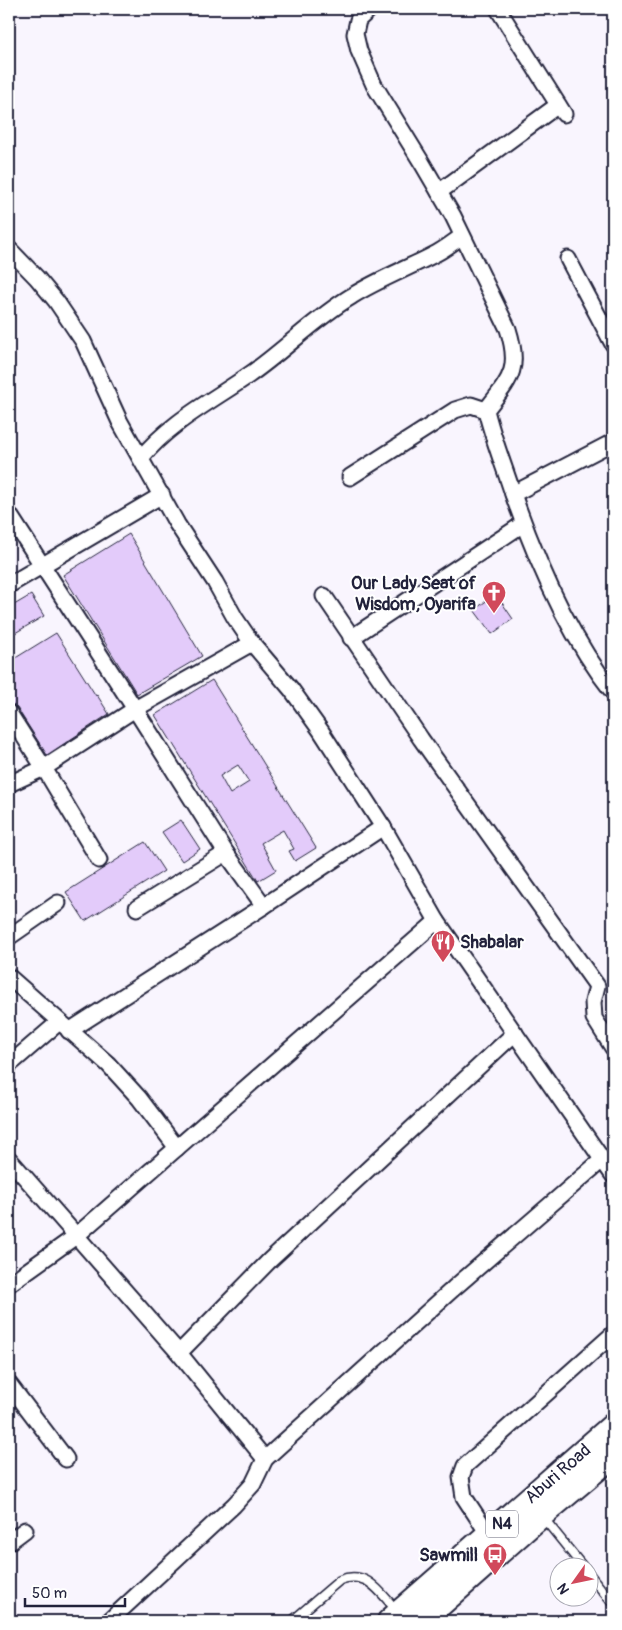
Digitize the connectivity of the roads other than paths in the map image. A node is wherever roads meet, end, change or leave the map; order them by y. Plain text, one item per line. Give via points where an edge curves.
1 (370, 9) edge
2 (498, 9) edge
3 (439, 192) junction
4 (462, 236) junction
5 (10, 254) edge
6 (568, 258) dead end
7 (613, 344) edge
8 (486, 410) junction
9 (613, 442) edge
10 (141, 458) junction
11 (350, 478) dead end
12 (513, 494) junction
13 (162, 495) junction
14 (9, 514) edge
15 (523, 524) junction
16 (42, 566) junction
17 (9, 585) edge
18 (324, 596) dead end
19 (351, 638) junction
20 (252, 643) junction
21 (613, 692) edge
22 (136, 709) junction
23 (9, 713) edge
24 (44, 768) junction
25 (9, 784) edge
26 (383, 827) junction
27 (226, 853) junction
28 (99, 860) dead end
29 (58, 903) dead end
30 (264, 906) junction
31 (137, 908) dead end
32 (436, 921) junction
33 (9, 936) edge
34 (9, 977) edge
35 (64, 1026) junction
36 (515, 1033) junction
37 (613, 1048) edge
38 (9, 1065) edge
39 (178, 1148) junction
40 (9, 1159) edge
41 (602, 1160) junction
42 (613, 1174) edge
43 (76, 1236) junction
44 (9, 1284) edge
45 (613, 1334) edge
46 (179, 1353) junction
47 (9, 1384) edge
48 (613, 1426) edge
49 (613, 1455) edge
50 (66, 1459) dead end
51 (265, 1459) junction
52 (541, 1515) junction
53 (25, 1530) dead end
54 (488, 1535) junction
55 (9, 1542) edge
56 (576, 1558) edge
57 (600, 1588) edge
58 (613, 1604) edge
59 (394, 1617) edge
60 (109, 1621) edge
61 (292, 1621) edge
62 (421, 1621) edge

1 - 3 street via 358,20 355,34 359,51 374,85
2 - 3 street via 561,110
3 - 4 street
4 - 8 street via 514,347 512,375
4 - 10 street via 439,252 339,304 250,375 169,430
5 - 10 street via 37,278 83,341
6 - 7 street
8 - 11 street via 472,405 455,410
8 - 12 street via 492,437
9 - 12 street
10 - 13 street
12 - 15 street
13 - 16 street
13 - 20 street
14 - 16 street
15 - 19 street
15 - 21 street via 559,602 589,658
16 - 17 street
16 - 22 street
18 - 19 street
19 - 37 street via 597,986 594,1018
20 - 22 street
20 - 26 street via 321,731
22 - 24 street
22 - 27 street
23 - 24 street
24 - 25 street
24 - 28 street
26 - 30 street
26 - 32 street
27 - 30 street
27 - 31 street
29 - 33 street
30 - 35 street
32 - 36 street
32 - 39 street
34 - 35 street
35 - 38 street
35 - 39 street via 108,1064
36 - 41 street
36 - 46 street via 270,1260
39 - 43 street
40 - 43 street
41 - 42 street
41 - 51 street
43 - 44 street
43 - 46 street
45 - 54 street via 465,1466 461,1477 464,1497
46 - 51 street
47 - 50 street
48 - 54 highway, Aburi Road / N4
49 - 52 highway, Aburi Road / N4
51 - 60 street via 253,1484 234,1505
52 - 56 lane
52 - 62 highway, Aburi Road / N4
53 - 55 street
54 - 59 highway, Aburi Road / N4
57 - 58 lane
59 - 61 lane via 373,1586 362,1577 349,1577 340,1580

